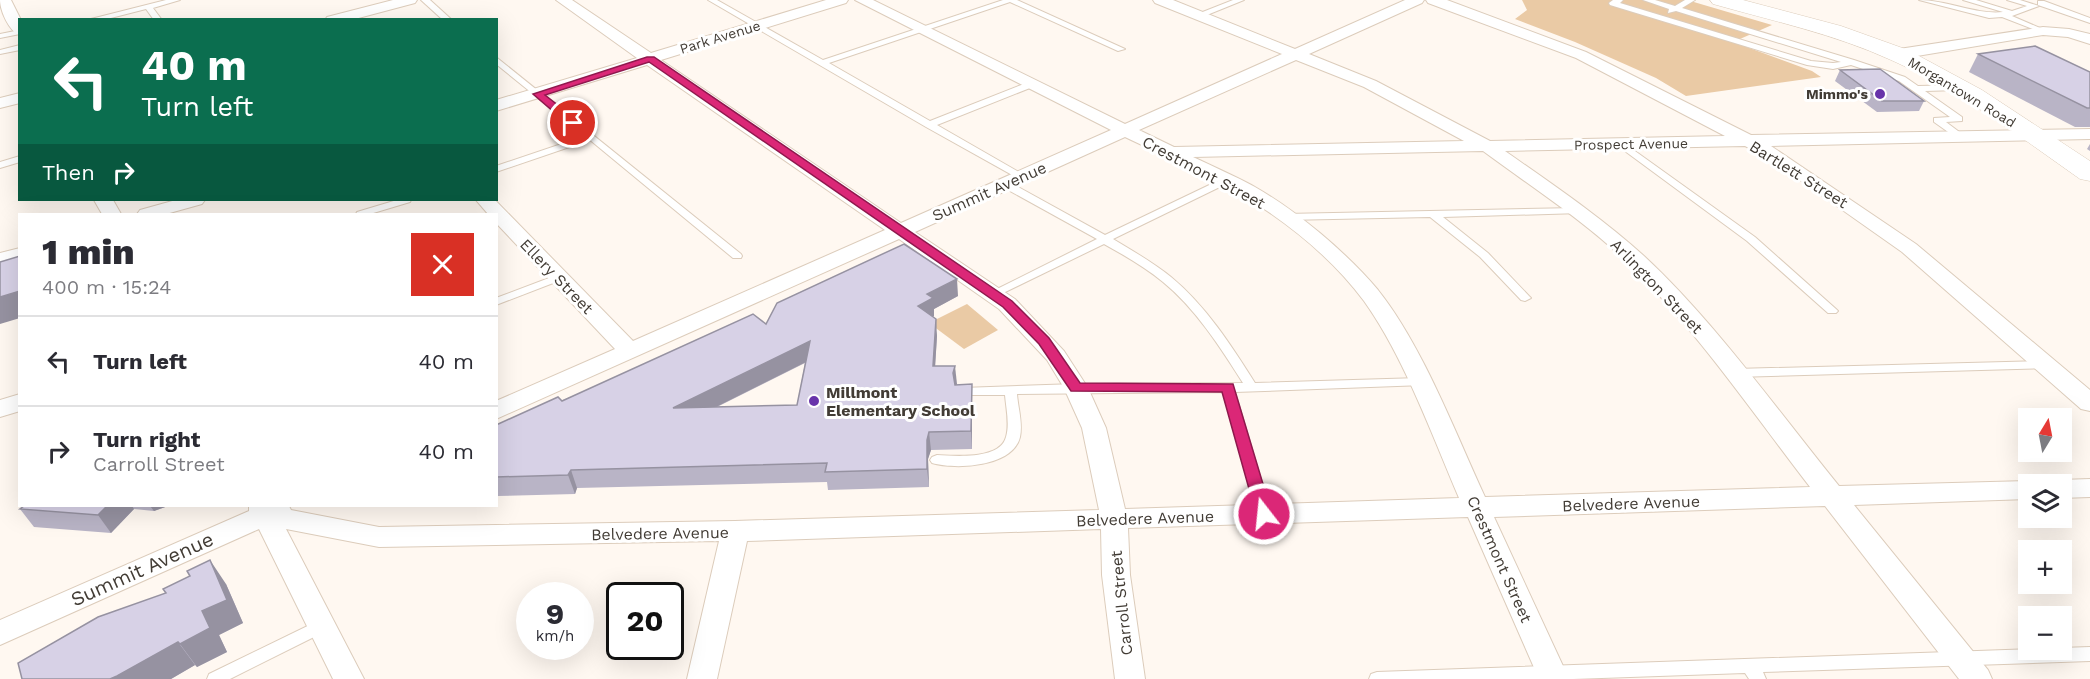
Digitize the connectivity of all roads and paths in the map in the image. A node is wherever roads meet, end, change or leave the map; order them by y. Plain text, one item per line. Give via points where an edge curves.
1 (4, 0) edge
2 (176, 0) edge
3 (410, 0) edge
4 (425, 0) edge
5 (563, 0) edge
6 (712, 0) edge
7 (841, 0) edge
8 (862, 0) edge
9 (1010, 0) edge
10 (1160, 0) edge
11 (1240, 0) edge
12 (1417, 0) edge
13 (1433, 0) edge
14 (1619, 0) edge
15 (1647, 0) edge
16 (1691, 0) edge
17 (1720, 0) edge
18 (1923, 0) edge
19 (1966, 0) edge
20 (2011, 0) edge
21 (2059, 0) edge
22 (2043, 3) edge
23 (148, 6) junction
24 (1676, 9) junction
25 (2015, 12) junction
26 (2003, 14) junction
27 (1199, 15) junction
28 (99, 18) edge
29 (157, 18) edge
30 (340, 18) edge
31 (446, 18) edge
32 (1660, 18) junction
33 (2087, 23) edge
34 (757, 26) junction
35 (18, 27) edge
36 (922, 30) junction
37 (2050, 31) junction
38 (18, 32) edge
39 (0, 36) edge
40 (2090, 39) edge
41 (18, 48) edge
42 (1121, 49) dead end
43 (0, 52) edge
44 (1297, 54) junction
45 (1899, 54) junction
46 (650, 59) junction
47 (498, 61) edge
48 (1851, 62) junction
49 (822, 63) junction
50 (1032, 84) junction
51 (1959, 87) junction
52 (1916, 89) junction
53 (538, 94) junction
54 (18, 98) edge
55 (0, 103) edge
56 (498, 105) edge
57 (928, 125) junction
58 (1126, 130) junction
59 (2090, 134) edge
60 (2034, 136) junction
61 (591, 137) junction
62 (1961, 137) junction
63 (1747, 141) junction
64 (1621, 144) junction
65 (1487, 146) junction
66 (1171, 153) junction
67 (18, 160) edge
68 (0, 165) edge
69 (498, 168) edge
70 (2090, 173) edge
71 (1013, 180) junction
72 (1226, 180) junction
73 (192, 201) edge
74 (403, 201) edge
75 (486, 201) edge
76 (1577, 211) junction
77 (150, 213) edge
78 (363, 213) edge
79 (497, 213) edge
80 (498, 214) edge
81 (1433, 214) junction
82 (1285, 217) junction
83 (900, 231) junction
84 (1104, 241) junction
85 (18, 255) edge
86 (737, 256) dead end
87 (0, 260) edge
88 (557, 278) junction
89 (993, 294) junction
90 (1525, 298) dead end
91 (498, 301) edge
92 (1832, 311) dead end
93 (630, 351) junction
94 (2046, 364) junction
95 (1735, 373) junction
96 (1420, 382) junction
97 (1251, 387) junction
98 (1076, 388) junction
99 (1228, 388) junction
100 (1011, 390) junction
101 (962, 392) edge
102 (18, 403) edge
103 (2090, 403) edge
104 (0, 409) edge
105 (498, 410) edge
106 (937, 460) dead end
107 (2090, 488) edge
108 (2072, 489) edge
109 (2018, 490) edge
110 (1833, 496) junction
111 (1477, 507) junction
112 (270, 508) edge
113 (1264, 514) junction
114 (1114, 519) junction
115 (735, 531) junction
116 (322, 625) junction
117 (0, 633) edge
118 (2090, 654) edge
119 (1960, 658) junction
120 (1754, 672) edge
121 (1552, 676) edge
122 (215, 679) edge
123 (349, 679) edge
124 (702, 679) edge
125 (1130, 679) edge
126 (1377, 679) edge
127 (1977, 679) edge

1 - 35 street
2 - 23 lane
3 - 30 street
4 - 31 lane
5 - 46 street, Carroll Street
6 - 34 lane
7 - 34 street, Park Avenue
8 - 36 street, Crestmont Street
9 - 36 lane
9 - 42 lane
10 - 27 street, Arlington Street
11 - 27 lane
12 - 44 street, Summit Avenue
13 - 63 street, Bartlett Street via 1581,55
14 - 32 lane via 1613,3
15 - 24 lane
16 - 24 lane
17 - 45 main road, Morgantown Road
18 - 26 lane via 1981,15
19 - 25 lane
20 - 22 lane
21 - 22 lane
22 - 25 lane
22 - 33 lane
23 - 28 lane
23 - 29 lane
24 - 32 lane
24 - 48 lane
25 - 26 lane
26 - 37 lane
27 - 44 street, Arlington Street
32 - 48 lane via 1809,63 1833,66
34 - 46 street, Park Avenue
34 - 49 lane
36 - 49 lane
36 - 50 street, Crestmont Street
37 - 40 street
37 - 45 street
38 - 39 lane
41 - 43 lane
44 - 58 street, Summit Avenue
44 - 65 street, Arlington Street via 1370,84
45 - 51 main road, Morgantown Road
46 - 53 street, Park Avenue
46 - 83 street, Carroll Street
47 - 53 lane
48 - 52 lane via 1902,79
49 - 57 lane
50 - 57 lane
50 - 58 street, Crestmont Street
51 - 52 lane
51 - 60 main road, Morgantown Road
52 - 62 lane via 1959,119 1937,120
53 - 56 street, Park Avenue
53 - 61 lane
54 - 55 street
57 - 71 lane
58 - 66 street, Crestmont Street
58 - 71 street, Summit Avenue
59 - 60 street, Prospect Avenue
60 - 62 street, Prospect Avenue
60 - 70 main road, Morgantown Road
61 - 69 lane
61 - 86 lane
62 - 63 street, Prospect Avenue
63 - 64 street, Prospect Avenue
63 - 94 street, Bartlett Street via 1776,155 1909,248
64 - 65 street, Prospect Avenue
64 - 92 lane via 1751,239
65 - 66 street, Prospect Avenue
65 - 76 street, Arlington Street
66 - 72 street, Crestmont Street
67 - 68 lane
71 - 83 street, Summit Avenue
71 - 84 lane
72 - 82 street, Crestmont Street
72 - 84 lane
73 - 77 street
74 - 78 lane
75 - 79 street, Ellery Street
76 - 81 lane
76 - 95 street, Arlington Street via 1652,277
80 - 88 street, Ellery Street
81 - 82 lane
81 - 90 lane via 1484,255
82 - 96 street, Crestmont Street via 1346,267 1371,296
83 - 89 street, Carroll Street
83 - 93 street, Summit Avenue
84 - 89 lane
84 - 97 lane via 1153,269 1180,293 1230,352
85 - 87 street
88 - 91 lane
88 - 93 street, Ellery Street
89 - 98 street, Carroll Street via 1044,341
93 - 105 street, Summit Avenue
94 - 95 lane
94 - 103 street, Bartlett Street
95 - 110 street, Arlington Street
96 - 97 lane
96 - 111 street, Crestmont Street
97 - 99 lane
98 - 99 lane
98 - 100 lane
98 - 114 street, Carroll Street via 1099,447
99 - 113 lane
100 - 101 lane
100 - 106 lane via 1013,438 1009,446 986,459
102 - 104 street
107 - 108 street
109 - 110 street, Belvedere Avenue
110 - 111 street, Belvedere Avenue
110 - 119 street, Arlington Street
111 - 113 street, Belvedere Avenue
111 - 121 street, Crestmont Street
112 - 115 street, Belvedere Avenue via 379,537
112 - 116 street
112 - 117 street, Summit Avenue
113 - 114 street, Belvedere Avenue
114 - 115 street, Belvedere Avenue
114 - 125 street, Carroll Street via 1116,575
115 - 124 street
116 - 122 lane
116 - 123 street
118 - 119 lane
119 - 120 lane
119 - 127 street, Arlington Street
120 - 121 lane
121 - 126 lane

